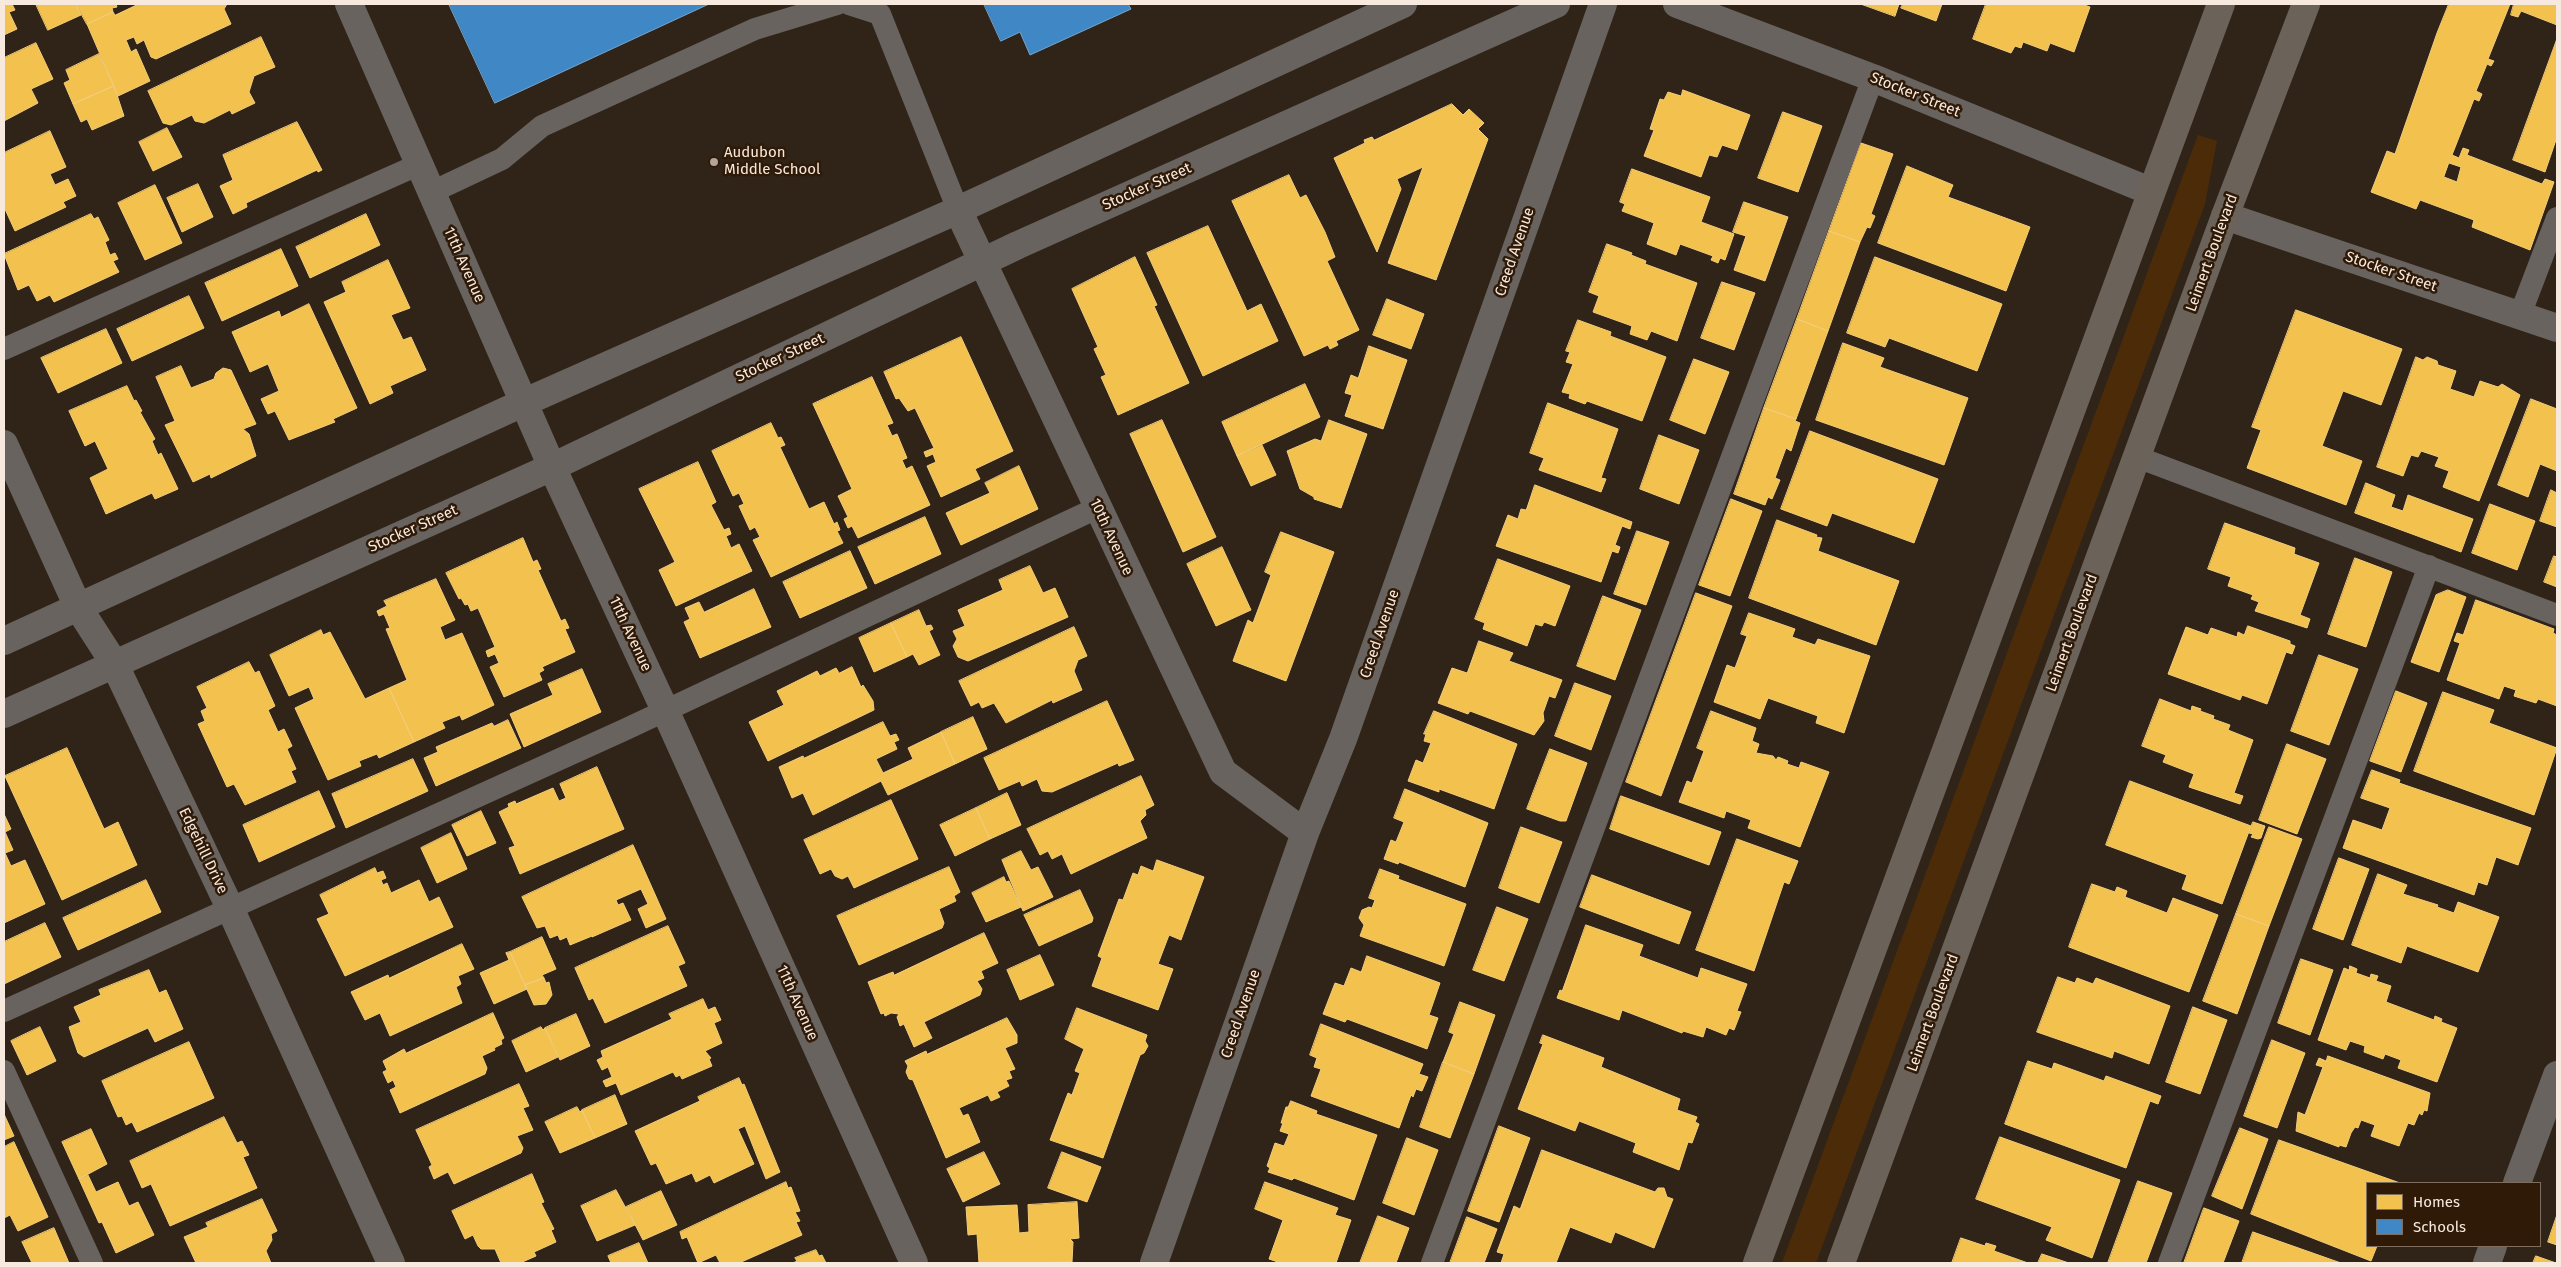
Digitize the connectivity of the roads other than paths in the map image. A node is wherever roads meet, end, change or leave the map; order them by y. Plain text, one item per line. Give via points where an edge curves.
1 (348, 4) edge
2 (837, 4) edge
3 (849, 4) edge
4 (1403, 4) edge
5 (1556, 4) edge
6 (1603, 4) edge
7 (1677, 4) edge
8 (2221, 4) edge
9 (2306, 4) edge
10 (1873, 78) junction
11 (420, 164) junction
12 (2150, 191) junction
13 (432, 192) junction
14 (958, 210) junction
15 (2225, 216) junction
16 (2557, 218) edge
17 (982, 262) junction
18 (2520, 315) junction
19 (2557, 328) edge
20 (4, 349) edge
21 (524, 402) junction
22 (4, 444) edge
23 (2137, 457) junction
24 (552, 467) junction
25 (1097, 508) junction
26 (2429, 566) junction
27 (78, 607) junction
28 (2557, 615) edge
29 (4, 641) edge
30 (114, 663) junction
31 (665, 710) junction
32 (4, 714) edge
33 (1305, 833) junction
34 (230, 908) junction
35 (4, 1010) edge
36 (4, 1071) edge
37 (2557, 1075) edge
38 (2517, 1182) edge
39 (2493, 1247) edge
40 (92, 1263) edge
41 (390, 1263) edge
42 (914, 1263) edge
43 (1154, 1263) edge
44 (1432, 1263) edge
45 (1757, 1263) edge
46 (1841, 1263) edge
47 (2169, 1263) edge
48 (2487, 1263) edge

1 - 11 street, 11th Avenue
2 - 13 lane via 755,29 542,126 502,159
3 - 14 lane via 880,14
4 - 14 street
5 - 17 street, Stocker Street
6 - 33 street, Creed Avenue via 1347,730
7 - 10 street, Stocker Street
8 - 12 main road
9 - 15 main road, Leimert Boulevard
10 - 12 street, Stocker Street
10 - 44 lane
11 - 13 street, 11th Avenue
11 - 20 lane
12 - 45 main road
13 - 21 street, 11th Avenue
14 - 17 street, 10th Avenue
14 - 21 street
15 - 18 street, Stocker Street
15 - 23 main road, Leimert Boulevard
16 - 18 lane
17 - 24 street, Stocker Street
17 - 25 street, 10th Avenue
18 - 19 street, Stocker Street
21 - 24 street, 11th Avenue
21 - 27 street
22 - 27 street, Edgehill Drive
23 - 26 lane
23 - 46 main road, Leimert Boulevard
24 - 30 street, Stocker Street
24 - 31 street, 11th Avenue
25 - 31 lane
25 - 33 street, 10th Avenue via 1223,772
26 - 28 lane
26 - 47 lane
27 - 29 street
27 - 30 street, Edgehill Drive
30 - 32 street, Stocker Street
30 - 34 street, Edgehill Drive
31 - 34 lane
31 - 42 street, 11th Avenue
33 - 43 street, Creed Avenue
34 - 35 lane
34 - 41 street, Edgehill Drive
36 - 40 lane
37 - 38 street
39 - 48 street

